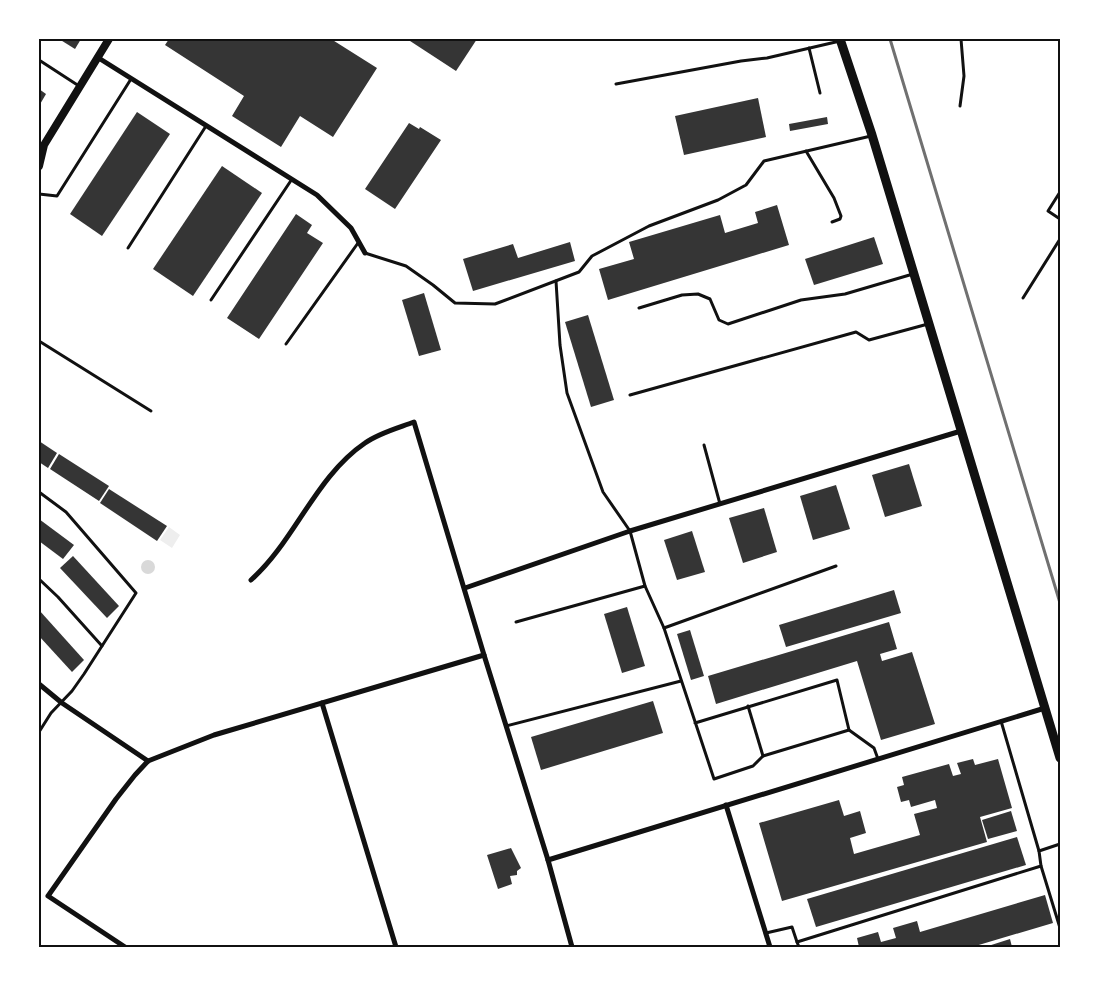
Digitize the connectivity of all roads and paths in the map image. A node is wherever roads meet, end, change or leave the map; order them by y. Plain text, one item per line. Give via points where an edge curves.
1 (109, 39) edge
2 (960, 39) edge
3 (840, 40) edge
4 (809, 48) junction
5 (97, 57) junction
6 (39, 60) edge
7 (132, 79) junction
8 (616, 84) dead end
9 (79, 86) junction
10 (820, 93) dead end
11 (960, 106) dead end
12 (206, 126) junction
13 (872, 136) junction
14 (806, 151) junction
15 (39, 163) edge
16 (292, 179) junction
17 (1060, 192) edge
18 (39, 194) edge
19 (1060, 219) edge
20 (832, 222) dead end
21 (1060, 239) edge
22 (358, 243) junction
23 (128, 248) dead end
24 (365, 254) joint
25 (914, 274) junction
26 (556, 281) junction
27 (1023, 298) dead end
28 (211, 300) dead end
29 (639, 308) dead end
30 (929, 323) junction
31 (39, 340) edge
32 (286, 344) dead end
33 (630, 395) dead end
34 (151, 411) dead end
35 (961, 431) junction
36 (704, 445) dead end
37 (39, 492) edge
38 (720, 504) junction
39 (630, 531) junction
40 (836, 566) dead end
41 (39, 579) edge
42 (251, 580) dead end
43 (645, 586) junction
44 (465, 588) junction
45 (516, 622) dead end
46 (664, 628) junction
47 (102, 646) junction
48 (484, 654) junction
49 (681, 682) junction
50 (39, 684) edge
51 (62, 703) junction
52 (322, 703) junction
53 (748, 706) junction
54 (1045, 708) junction
55 (1002, 721) junction
56 (695, 723) junction
57 (506, 726) junction
58 (849, 730) junction
59 (39, 732) edge
60 (763, 756) junction
61 (1060, 758) edge
62 (878, 759) junction
63 (148, 761) junction
64 (726, 805) junction
65 (1060, 844) edge
66 (1039, 851) junction
67 (548, 860) junction
68 (1041, 866) junction
69 (1060, 928) edge
70 (765, 933) junction
71 (797, 942) junction
72 (125, 947) edge
73 (396, 947) edge
74 (572, 947) edge
75 (770, 947) edge
76 (799, 947) edge

1 - 5 street
2 - 11 lane via 964,76
3 - 4 lane
3 - 13 main road
4 - 8 lane
4 - 10 lane
5 - 7 street
5 - 9 street
6 - 9 lane
7 - 12 street
7 - 18 lane via 57,196
9 - 15 street via 44,145
12 - 16 street
12 - 23 lane
13 - 14 lane
13 - 25 main road
14 - 20 lane via 842,216
14 - 26 lane via 764,161 746,185 718,200 649,226 592,256 579,272
16 - 22 street via 317,195 351,228
16 - 28 lane
17 - 19 lane via 1048,211
21 - 27 lane
22 - 24 street
22 - 32 lane
24 - 26 lane via 406,266 455,303 495,304
25 - 29 lane via 845,294 801,300 728,324 719,320 710,299 698,294 682,295
25 - 30 main road
26 - 39 lane via 567,393 602,492
30 - 33 lane via 869,340 856,332
30 - 35 main road
31 - 34 lane
35 - 38 street
35 - 54 main road
36 - 38 lane
37 - 47 lane via 66,512 136,594
38 - 39 street
39 - 43 lane
39 - 44 street
40 - 46 lane
41 - 47 lane
42 - 44 street via 274,557 330,477 351,454 365,443 414,422
43 - 45 lane
43 - 46 lane
44 - 48 street
46 - 49 lane
47 - 51 lane
48 - 52 street
48 - 57 street
49 - 56 lane
49 - 57 lane
50 - 51 street
51 - 59 lane
51 - 63 street
52 - 63 street via 214,735
52 - 73 street
53 - 56 lane
53 - 58 lane via 837,680
53 - 60 lane
54 - 55 street
54 - 61 main road
55 - 62 street
55 - 66 lane
56 - 60 lane via 714,779 753,766
57 - 67 street
58 - 60 lane
58 - 62 lane via 874,748
62 - 64 street
63 - 72 street via 116,799 48,896
64 - 67 street
64 - 70 street
65 - 66 lane
66 - 68 lane
67 - 74 street
68 - 69 lane
68 - 71 lane
70 - 71 lane via 792,927
70 - 75 street
71 - 76 lane

